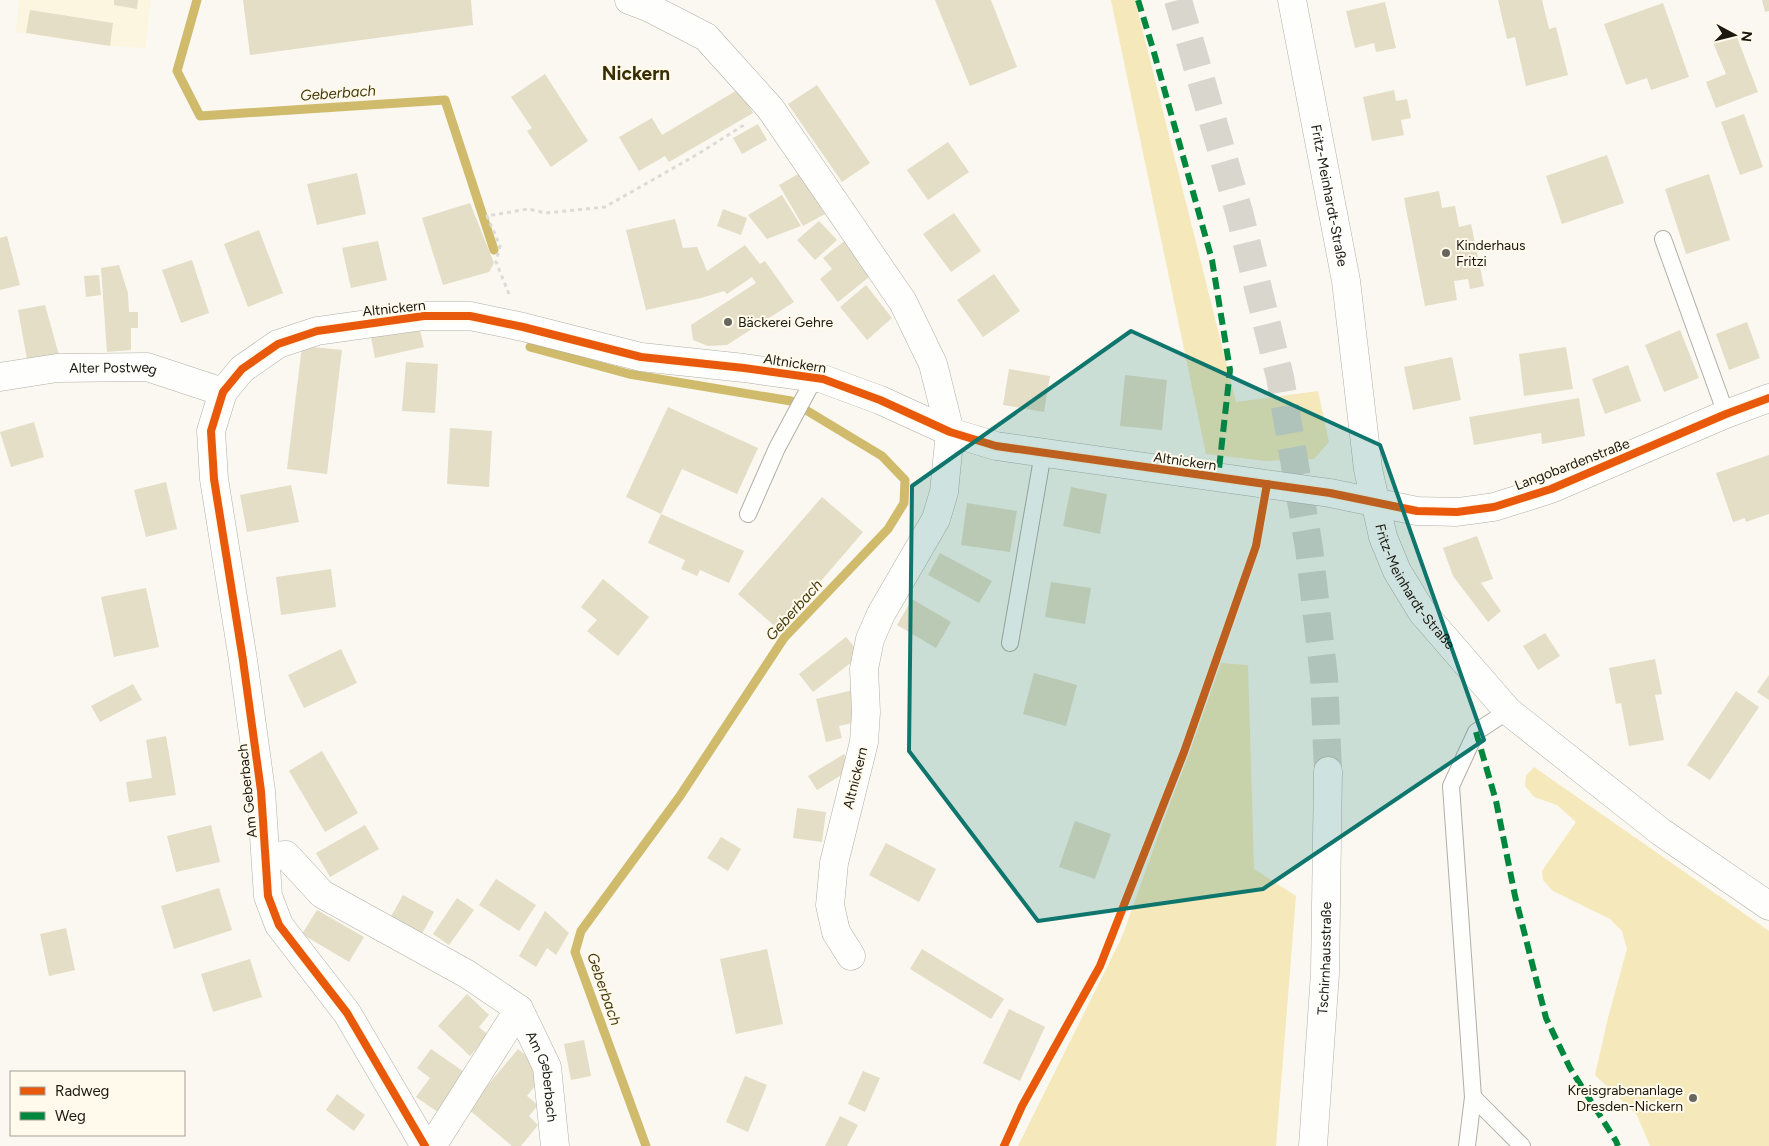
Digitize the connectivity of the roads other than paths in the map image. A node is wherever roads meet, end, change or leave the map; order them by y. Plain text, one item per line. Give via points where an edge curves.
1 (630, 0) edge
2 (1292, 0) edge
3 (1663, 240) dead end
4 (0, 377) edge
5 (815, 377) junction
6 (223, 392) junction
7 (1769, 398) edge
8 (1726, 414) junction
9 (950, 432) junction
10 (1043, 453) junction
11 (1375, 502) junction
12 (748, 514) dead end
13 (1010, 643) dead end
14 (1508, 711) junction
15 (1328, 771) tunnel mouth
16 (266, 857) junction
17 (1769, 906) edge
18 (851, 956) dead end
19 (519, 1009) junction
20 (1473, 1097) junction
21 (425, 1146) edge
22 (432, 1146) edge
23 (555, 1146) edge
24 (1313, 1146) edge
25 (1468, 1146) edge
26 (1522, 1146) edge

1 - 9 street, Altnickern via 706,37 770,108 902,302 932,364
2 - 11 street, Fritz-Meinhardt-Straße via 1346,281 1368,469
3 - 8 lane
4 - 6 street, Alter Postweg via 57,368 147,367
5 - 6 street, Altnickern via 641,357 470,316 424,316 316,331 278,344 242,369
5 - 9 street, Altnickern via 880,400
5 - 12 lane via 777,448
6 - 16 street, Am Geberbach via 211,431 214,479 261,791
7 - 8 street, Langobardenstraße
8 - 11 street, Langobardenstraße via 1551,489 1494,507 1457,512 1417,511
9 - 10 street, Altnickern via 996,446
9 - 18 street, Altnickern via 944,492 936,519 881,614 870,639 864,669 864,742 834,863 830,905 836,932
10 - 11 street, Altnickern
10 - 13 lane
11 - 14 street, Fritz-Meinhardt-Straße via 1383,537 1397,571 1422,612
14 - 17 street, Fritz-Meinhardt-Straße via 1661,832
14 - 20 lane via 1476,732 1451,786
15 - 24 street, Tschirnhausstraße via 1325,973
16 - 19 street, Am Geberbach via 286,855 322,894 467,974
16 - 21 street, Am Geberbach via 268,896 279,924 347,1013
19 - 22 street, Am Geberbach
19 - 23 street, Am Geberbach via 547,1067
20 - 25 lane
20 - 26 lane

